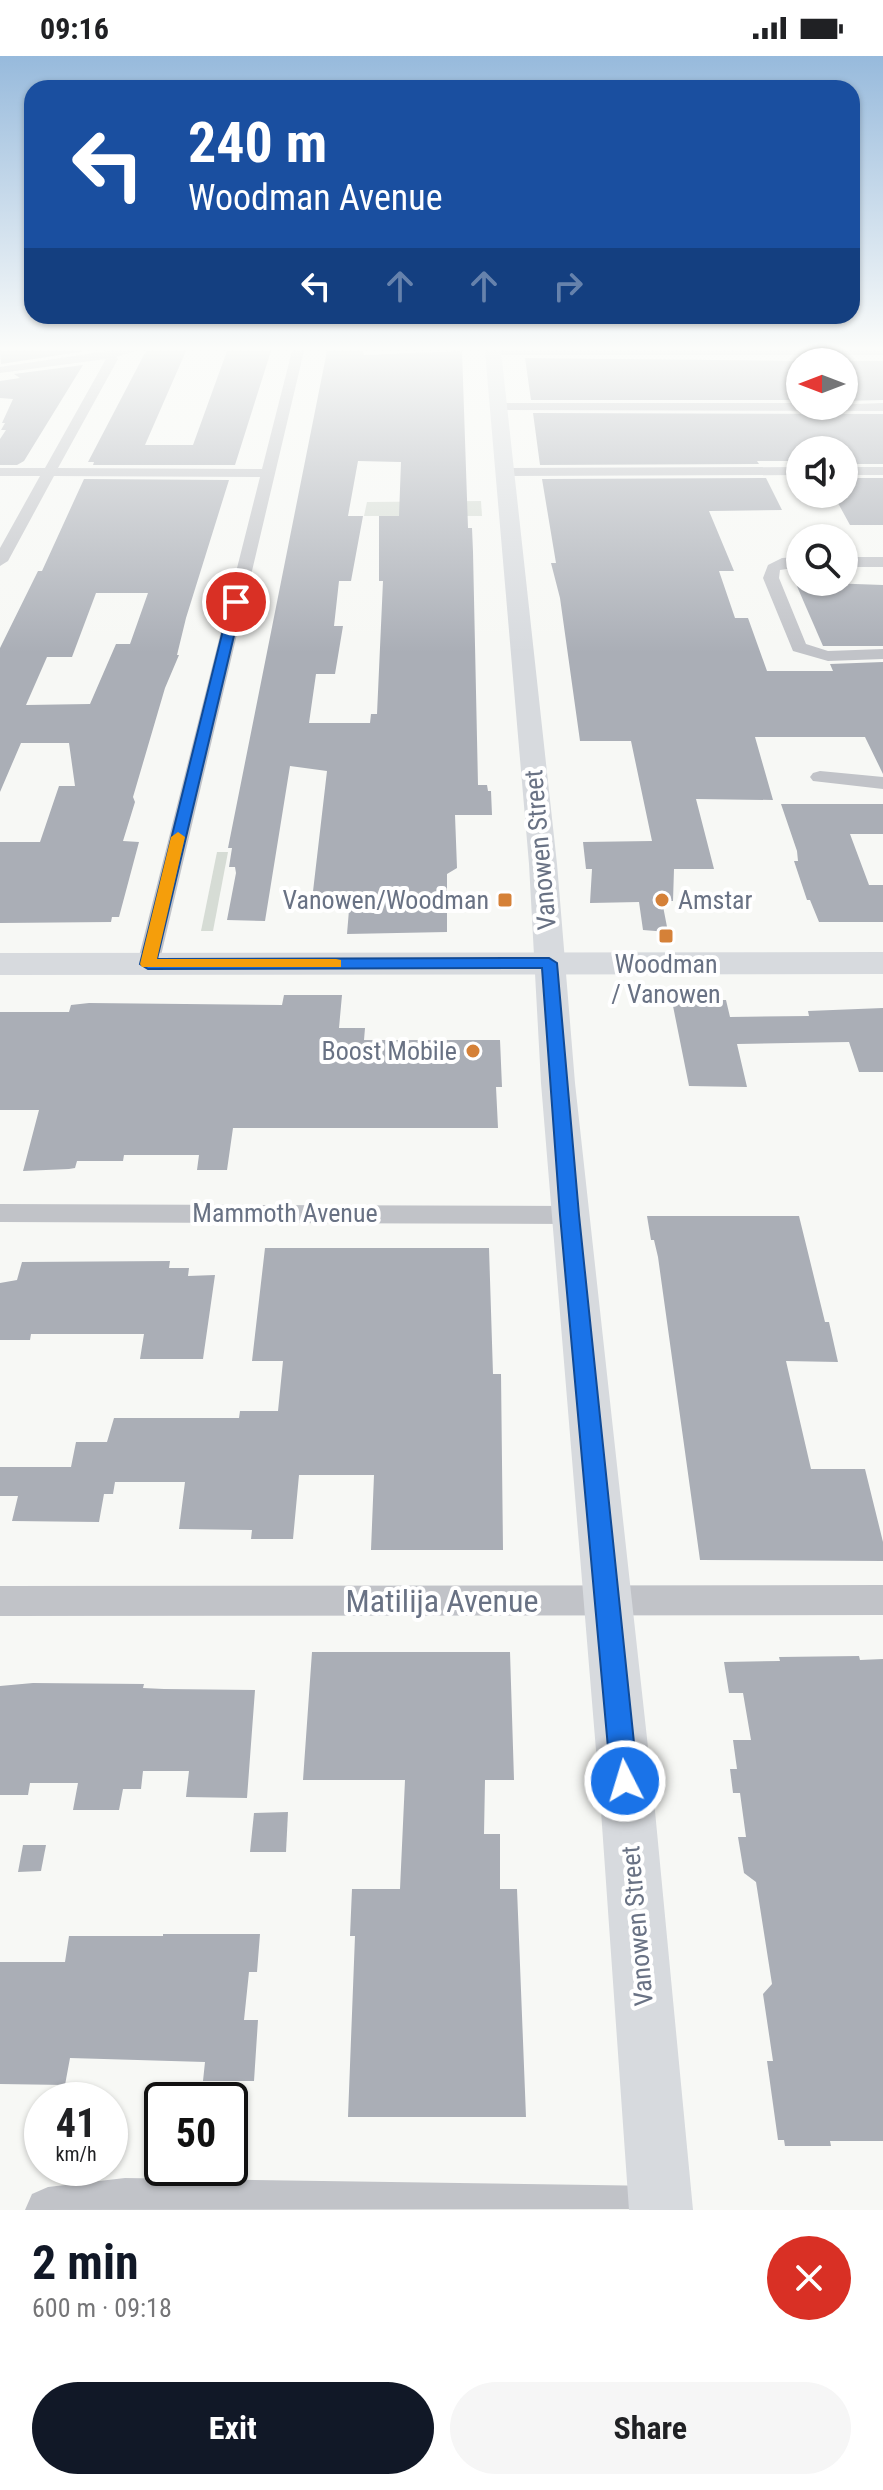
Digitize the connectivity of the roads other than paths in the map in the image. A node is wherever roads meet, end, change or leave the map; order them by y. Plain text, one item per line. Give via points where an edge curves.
1 (61, 452) edge
2 (273, 452) edge
3 (502, 452) edge
4 (786, 471) edge
5 (858, 471) edge
6 (883, 471) edge
7 (0, 472) edge
8 (50, 472) junction
9 (504, 472) junction
10 (268, 473) junction
11 (0, 561) edge
12 (858, 562) edge
13 (883, 562) edge
14 (786, 563) edge
15 (883, 654) edge
16 (820, 777) dead end
17 (883, 783) edge
18 (549, 963) junction
19 (883, 963) edge
20 (0, 964) edge
21 (148, 964) junction
22 (0, 1213) edge
23 (570, 1215) junction
24 (883, 1600) edge
25 (0, 1601) edge
26 (607, 1601) junction
27 (48, 2210) edge
28 (661, 2210) edge

1 - 8 street
2 - 10 street
3 - 9 main road, Vanowen Street
4 - 9 street
5 - 6 street
7 - 8 street
8 - 10 street
8 - 11 street
9 - 18 main road, Vanowen Street
10 - 21 street
12 - 13 street
14 - 15 street via 773,568 771,578 799,647 807,652
16 - 17 street
18 - 19 main road
18 - 21 main road
18 - 23 main road, Vanowen Street
20 - 21 main road
22 - 23 street, Mammoth Avenue
23 - 26 main road, Vanowen Street
24 - 26 street, Matilija Avenue
25 - 26 street, Matilija Avenue
26 - 28 main road, Vanowen Street
27 - 28 street via 125,2201

